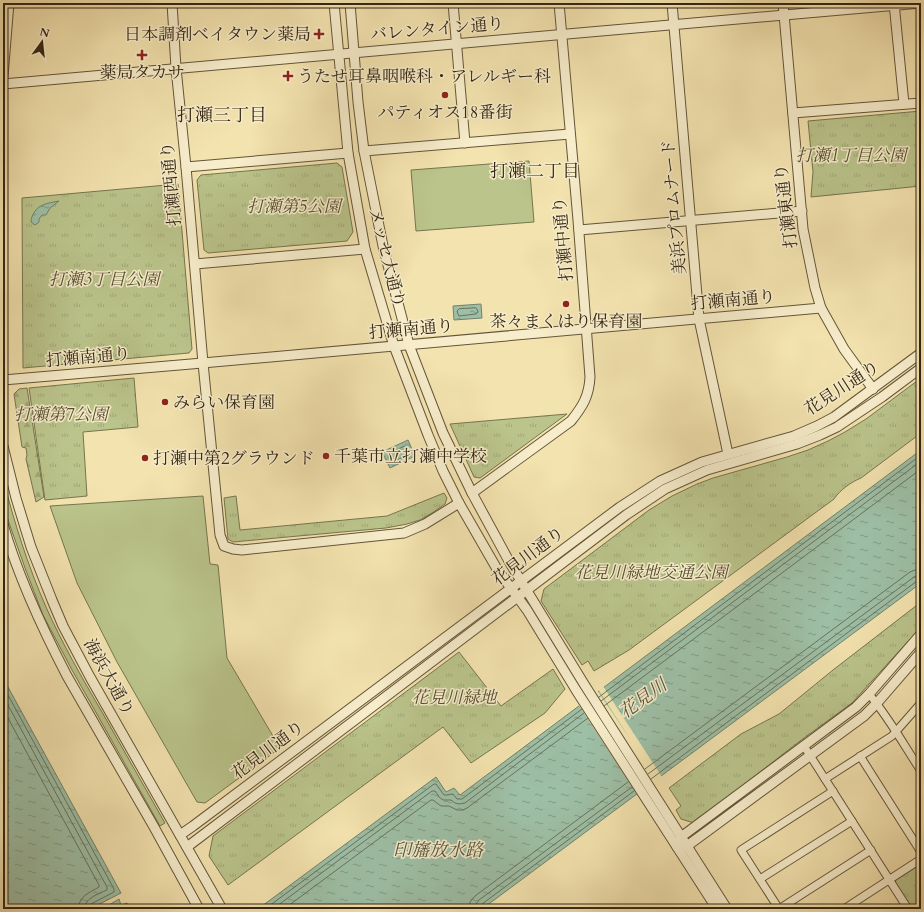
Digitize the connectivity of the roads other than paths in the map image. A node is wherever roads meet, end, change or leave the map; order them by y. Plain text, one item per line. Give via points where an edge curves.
1 (9, 3) edge
2 (172, 3) edge
3 (334, 3) edge
4 (350, 3) edge
5 (453, 3) edge
6 (558, 3) edge
7 (672, 3) edge
8 (783, 3) edge
9 (921, 3) edge
10 (895, 4) edge
11 (784, 15) junction
12 (674, 25) junction
13 (562, 34) junction
14 (457, 43) junction
15 (354, 53) junction
16 (339, 54) junction
17 (176, 68) junction
18 (3, 76) edge
19 (3, 84) edge
20 (921, 103) edge
21 (904, 104) junction
22 (793, 113) junction
23 (570, 134) junction
24 (465, 143) junction
25 (364, 151) junction
26 (348, 153) junction
27 (186, 167) junction
28 (802, 211) junction
29 (691, 220) junction
30 (579, 230) junction
31 (365, 249) junction
32 (195, 264) junction
33 (821, 308) junction
34 (699, 319) junction
35 (587, 329) junction
36 (409, 345) junction
37 (394, 346) junction
38 (921, 353) edge
39 (204, 363) junction
40 (921, 368) edge
41 (3, 380) edge
42 (873, 389) junction
43 (3, 446) edge
44 (728, 454) junction
45 (472, 493) junction
46 (459, 503) junction
47 (3, 524) edge
48 (521, 581) junction
49 (511, 588) junction
50 (526, 590) junction
51 (517, 597) junction
52 (921, 634) edge
53 (921, 652) edge
54 (869, 694) junction
55 (877, 703) junction
56 (921, 703) edge
57 (896, 731) junction
58 (804, 746) junction
59 (810, 756) junction
60 (860, 756) junction
61 (921, 771) edge
62 (825, 779) junction
63 (833, 791) junction
64 (852, 821) junction
65 (180, 835) junction
66 (681, 837) junction
67 (687, 846) junction
68 (187, 847) junction
69 (677, 847) junction
70 (871, 850) junction
71 (921, 852) edge
72 (921, 859) edge
73 (760, 879) junction
74 (889, 880) junction
75 (199, 909) edge
76 (222, 909) edge
77 (717, 909) edge
78 (727, 909) edge
79 (779, 909) edge
80 (844, 909) edge
81 (908, 909) edge

1 - 18 street
2 - 17 street, 打瀬西通り
3 - 16 street, メッセ大通り
4 - 15 street, メッセ大通り
5 - 14 street
6 - 13 street, 打瀬中通り
7 - 12 street, 美浜プロムナード
8 - 11 street, 打瀬東通り
9 - 10 street, バレンタイン通り
10 - 11 street, バレンタイン通り
10 - 21 street
11 - 12 street, バレンタイン通り
11 - 22 street, 打瀬東通り
12 - 13 street, バレンタイン通り
12 - 29 street, 美浜プロムナード
13 - 14 street, バレンタイン通り
13 - 23 street, 打瀬中通り
14 - 15 street, バレンタイン通り
14 - 24 street
15 - 16 street, バレンタイン通り
15 - 25 street, メッセ大通り
16 - 17 street, バレンタイン通り
16 - 26 street, メッセ大通り
17 - 19 street, バレンタイン通り
17 - 27 street, 打瀬西通り
20 - 21 street
21 - 22 street
22 - 28 street, 打瀬東通り
23 - 24 street
23 - 30 street, 打瀬中通り
24 - 25 street
25 - 36 street, メッセ大通り via 383,246
26 - 27 street
26 - 31 street, メッセ大通り
27 - 32 street, 打瀬西通り
28 - 29 street
28 - 33 street, 打瀬東通り via 810,267
29 - 30 street
29 - 34 street, 美浜プロムナード
30 - 35 street, 打瀬中通り
31 - 32 street
31 - 37 street, メッセ大通り
32 - 39 street, 打瀬西通り
33 - 34 street, 打瀬南通り
33 - 42 street, 打瀬東通り via 844,349
34 - 35 street, 打瀬南通り
34 - 44 street, 美浜プロムナード
35 - 36 street, 打瀬南通り
35 - 45 street, 打瀬中通り via 590,377 586,398 580,410 571,420
36 - 37 street, 打瀬南通り
36 - 45 street, メッセ大通り via 443,433
37 - 39 street, 打瀬南通り
37 - 46 street, メッセ大通り via 428,435
38 - 42 street, 花見川通り
39 - 41 street, 打瀬南通り
39 - 46 street, 打瀬西通り via 220,535 224,546 242,550 404,533 425,524
40 - 50 street, 花見川通り via 838,427 797,444 707,470 666,489 626,515
42 - 44 street, 花見川通り via 817,426 794,436
43 - 65 street, 海浜大通り via 29,540 63,626
44 - 48 street, 花見川通り via 702,462 660,482 620,507
45 - 48 street, メッセ大通り
46 - 49 street, メッセ大通り via 497,569
47 - 75 street via 31,601 67,676
48 - 49 street, 花見川通り
48 - 50 street, メッセ大通り
49 - 51 street, メッセ大通り
49 - 65 street, 花見川通り
50 - 51 street, 花見川通り
50 - 66 street, メッセ大通り
51 - 68 street, 花見川通り
51 - 69 street, メッセ大通り
52 - 54 street
53 - 55 street
54 - 55 street
54 - 58 street via 856,707
55 - 57 street
55 - 59 street via 864,716
56 - 57 street
57 - 60 street
57 - 61 street
58 - 59 street
58 - 66 street
59 - 62 street
59 - 67 street
60 - 62 street
60 - 71 street
62 - 63 street
63 - 64 street
63 - 73 street via 741,850
64 - 70 street
64 - 73 street
65 - 68 street, 海浜大通り
66 - 67 street, メッセ大通り
66 - 69 street
67 - 69 street
67 - 78 street, メッセ大通り
68 - 76 street, 海浜大通り
69 - 77 street, メッセ大通り
70 - 74 street
70 - 79 street
72 - 74 street
73 - 79 street
74 - 80 street
74 - 81 street

